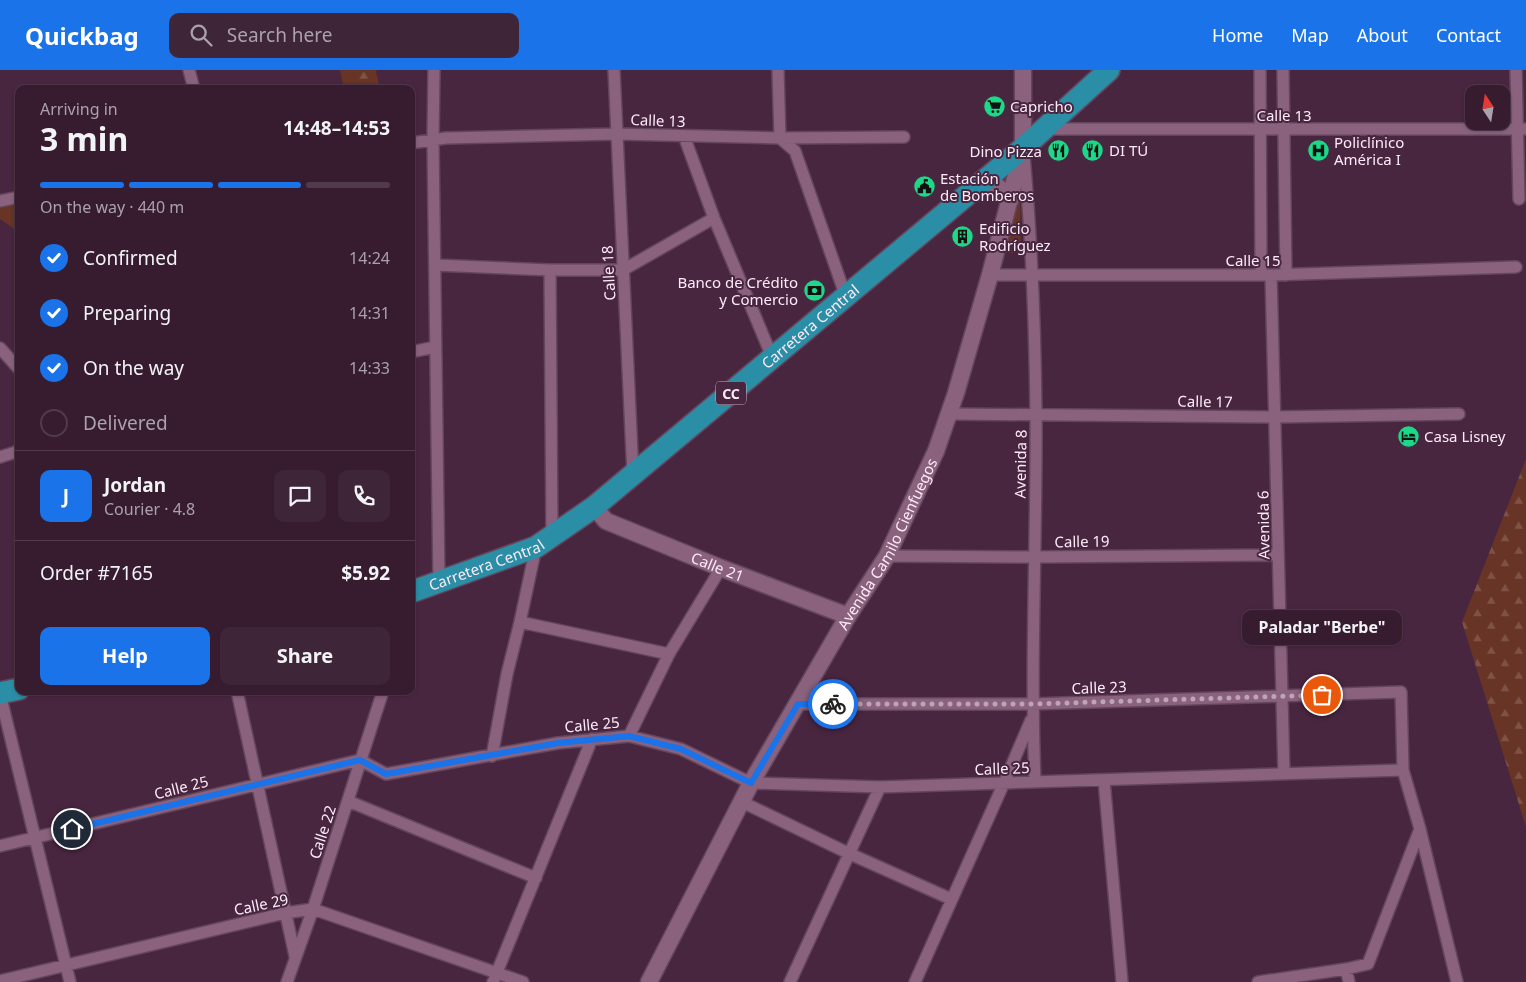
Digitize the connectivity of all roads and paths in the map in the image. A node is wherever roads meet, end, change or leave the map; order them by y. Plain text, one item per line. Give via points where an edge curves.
1 (189, 70) edge
2 (434, 70) edge
3 (614, 70) edge
4 (778, 70) edge
5 (1023, 70) edge
6 (1109, 70) edge
7 (1260, 70) edge
8 (1283, 70) edge
9 (1516, 70) edge
10 (193, 85) edge
11 (1042, 129) junction
12 (1522, 129) edge
13 (1260, 130) junction
14 (1285, 130) junction
15 (616, 134) junction
16 (684, 136) junction
17 (904, 137) dead end
18 (780, 138) junction
19 (433, 141) junction
20 (415, 143) edge
21 (1023, 148) junction
22 (979, 185) junction
23 (15, 198) edge
24 (1519, 199) dead end
25 (1010, 200) junction
26 (0, 201) edge
27 (714, 218) junction
28 (435, 266) junction
29 (1516, 267) dead end
30 (550, 270) junction
31 (623, 270) junction
32 (990, 275) junction
33 (1266, 275) junction
34 (1286, 275) junction
35 (1033, 276) junction
36 (846, 297) junction
37 (435, 346) junction
38 (0, 348) edge
39 (415, 351) edge
40 (773, 359) junction
41 (15, 365) edge
42 (949, 414) junction
43 (1036, 414) junction
44 (1460, 414) dead end
45 (1275, 417) junction
46 (15, 453) edge
47 (0, 457) edge
48 (633, 475) junction
49 (594, 507) junction
50 (544, 542) junction
51 (1278, 554) junction
52 (887, 556) junction
53 (1034, 557) junction
54 (720, 568) junction
55 (439, 583) junction
56 (415, 591) edge
57 (848, 616) junction
58 (520, 622) junction
59 (669, 654) junction
60 (15, 689) edge
61 (0, 694) edge
62 (238, 695) edge
63 (382, 695) edge
64 (1282, 696) junction
65 (798, 704) junction
66 (1032, 704) junction
67 (1032, 716) junction
68 (629, 736) junction
69 (592, 739) junction
70 (492, 756) junction
71 (360, 760) junction
72 (1403, 770) junction
73 (1284, 774) junction
74 (1104, 780) junction
75 (1035, 781) junction
76 (751, 783) junction
77 (1004, 783) junction
78 (257, 784) junction
79 (880, 787) junction
80 (348, 801) junction
81 (742, 802) junction
82 (1420, 829) junction
83 (35, 838) junction
84 (0, 846) edge
85 (848, 853) junction
86 (536, 878) junction
87 (951, 898) junction
88 (313, 909) junction
89 (285, 913) junction
90 (296, 956) junction
91 (66, 964) junction
92 (1346, 969) junction
93 (495, 977) edge
94 (0, 981) edge
95 (70, 982) edge
96 (287, 982) edge
97 (523, 982) edge
98 (649, 982) edge
99 (790, 982) edge
100 (915, 982) edge
101 (1122, 982) edge
102 (1258, 982) edge
103 (1349, 982) edge
104 (1457, 982) edge

1 - 10 street
2 - 19 street
3 - 15 street, Calle 18
4 - 18 street
5 - 21 main road, Avenida Camilo Cienfuegos
6 - 11 highway, Carretera Central / CC
7 - 13 street, Avenida 6
8 - 14 street
9 - 12 street
11 - 13 street, Calle 13
11 - 21 highway, Carretera Central / CC
12 - 14 street, Calle 13
12 - 24 street
13 - 14 street, Calle 13
13 - 33 street, Avenida 6
14 - 34 street
15 - 16 street, Calle 13
15 - 19 street, Calle 13 via 446,138
15 - 31 street, Calle 18
16 - 18 street, Calle 13
16 - 27 street
17 - 18 street, Calle 13
18 - 36 street via 795,151
19 - 20 street, Calle 13
19 - 28 street
21 - 22 highway, Carretera Central / CC
21 - 25 main road, Avenida Camilo Cienfuegos
21 - 35 street, Avenida 8
22 - 25 main road via 999,187
22 - 36 highway, Carretera Central / CC
23 - 26 street
25 - 32 main road, Avenida Camilo Cienfuegos
27 - 31 street
27 - 40 street
28 - 30 street
28 - 37 street
29 - 34 street, Calle 15
30 - 31 street
30 - 50 street
31 - 48 street, Calle 18
32 - 35 street, Calle 15
32 - 42 main road, Avenida Camilo Cienfuegos
33 - 34 street, Calle 15
33 - 35 street, Calle 15
33 - 45 street, Avenida 6
35 - 43 street, Avenida 8
36 - 40 highway, Carretera Central / CC
37 - 39 street
37 - 55 street
38 - 41 street
40 - 48 highway, Carretera Central / CC
42 - 43 street, Calle 17
42 - 52 main road, Avenida Camilo Cienfuegos via 925,478
43 - 45 street, Calle 17
43 - 53 street, Avenida 8
44 - 45 street, Calle 17
45 - 51 street, Avenida 6
46 - 47 street
48 - 49 highway, Carretera Central / CC
49 - 50 highway, Carretera Central / CC
49 - 54 main road, Calle 21 via 606,521
50 - 55 highway, Carretera Central / CC
50 - 58 street
51 - 53 street, Calle 19
51 - 64 street, Avenida 6
52 - 53 street, Calle 19
52 - 57 main road, Avenida Camilo Cienfuegos
53 - 66 street, Avenida 8
54 - 57 main road, Calle 21
54 - 59 street
55 - 56 highway, Carretera Central / CC
57 - 65 main road, Avenida Camilo Cienfuegos
58 - 59 street
58 - 70 street
59 - 68 street
60 - 61 highway
61 - 83 street
62 - 78 street
63 - 71 street, Calle 22
64 - 66 street, Calle 23
64 - 72 street, Calle 23 via 1402,692
64 - 73 street, Avenida 6
65 - 66 street, Calle 23
65 - 76 main road, Avenida Camilo Cienfuegos
66 - 67 street, Avenida 8
67 - 75 street, Avenida 8
67 - 77 street
68 - 69 street, Calle 25
68 - 76 street, Calle 25 via 681,749
69 - 70 street, Calle 25
69 - 86 street
70 - 71 street, Calle 25 via 386,774
71 - 78 street, Calle 25
71 - 80 street, Calle 22
72 - 73 street, Calle 25
72 - 82 street
73 - 74 street, Calle 25
74 - 75 street, Calle 25
74 - 101 street
75 - 77 street, Calle 25
76 - 79 street, Calle 25
76 - 81 main road, Avenida Camilo Cienfuegos
77 - 79 street, Calle 25
77 - 87 street
78 - 83 street, Calle 25
78 - 89 street
79 - 85 street
80 - 86 street
80 - 88 street, Calle 22
81 - 85 street
81 - 98 main road, Avenida Camilo Cienfuegos
82 - 92 street via 1368,964
82 - 104 street
83 - 84 street, Calle 25
83 - 91 street
85 - 87 street
85 - 99 street
86 - 93 street
87 - 100 street
88 - 89 street, Calle 29
88 - 90 street, Calle 22
88 - 93 street, Calle 29
89 - 90 street
89 - 91 street, Calle 29
90 - 96 street, Calle 22
91 - 94 street, Calle 29
91 - 95 street
92 - 102 street
92 - 103 street
93 - 97 street, Calle 29

